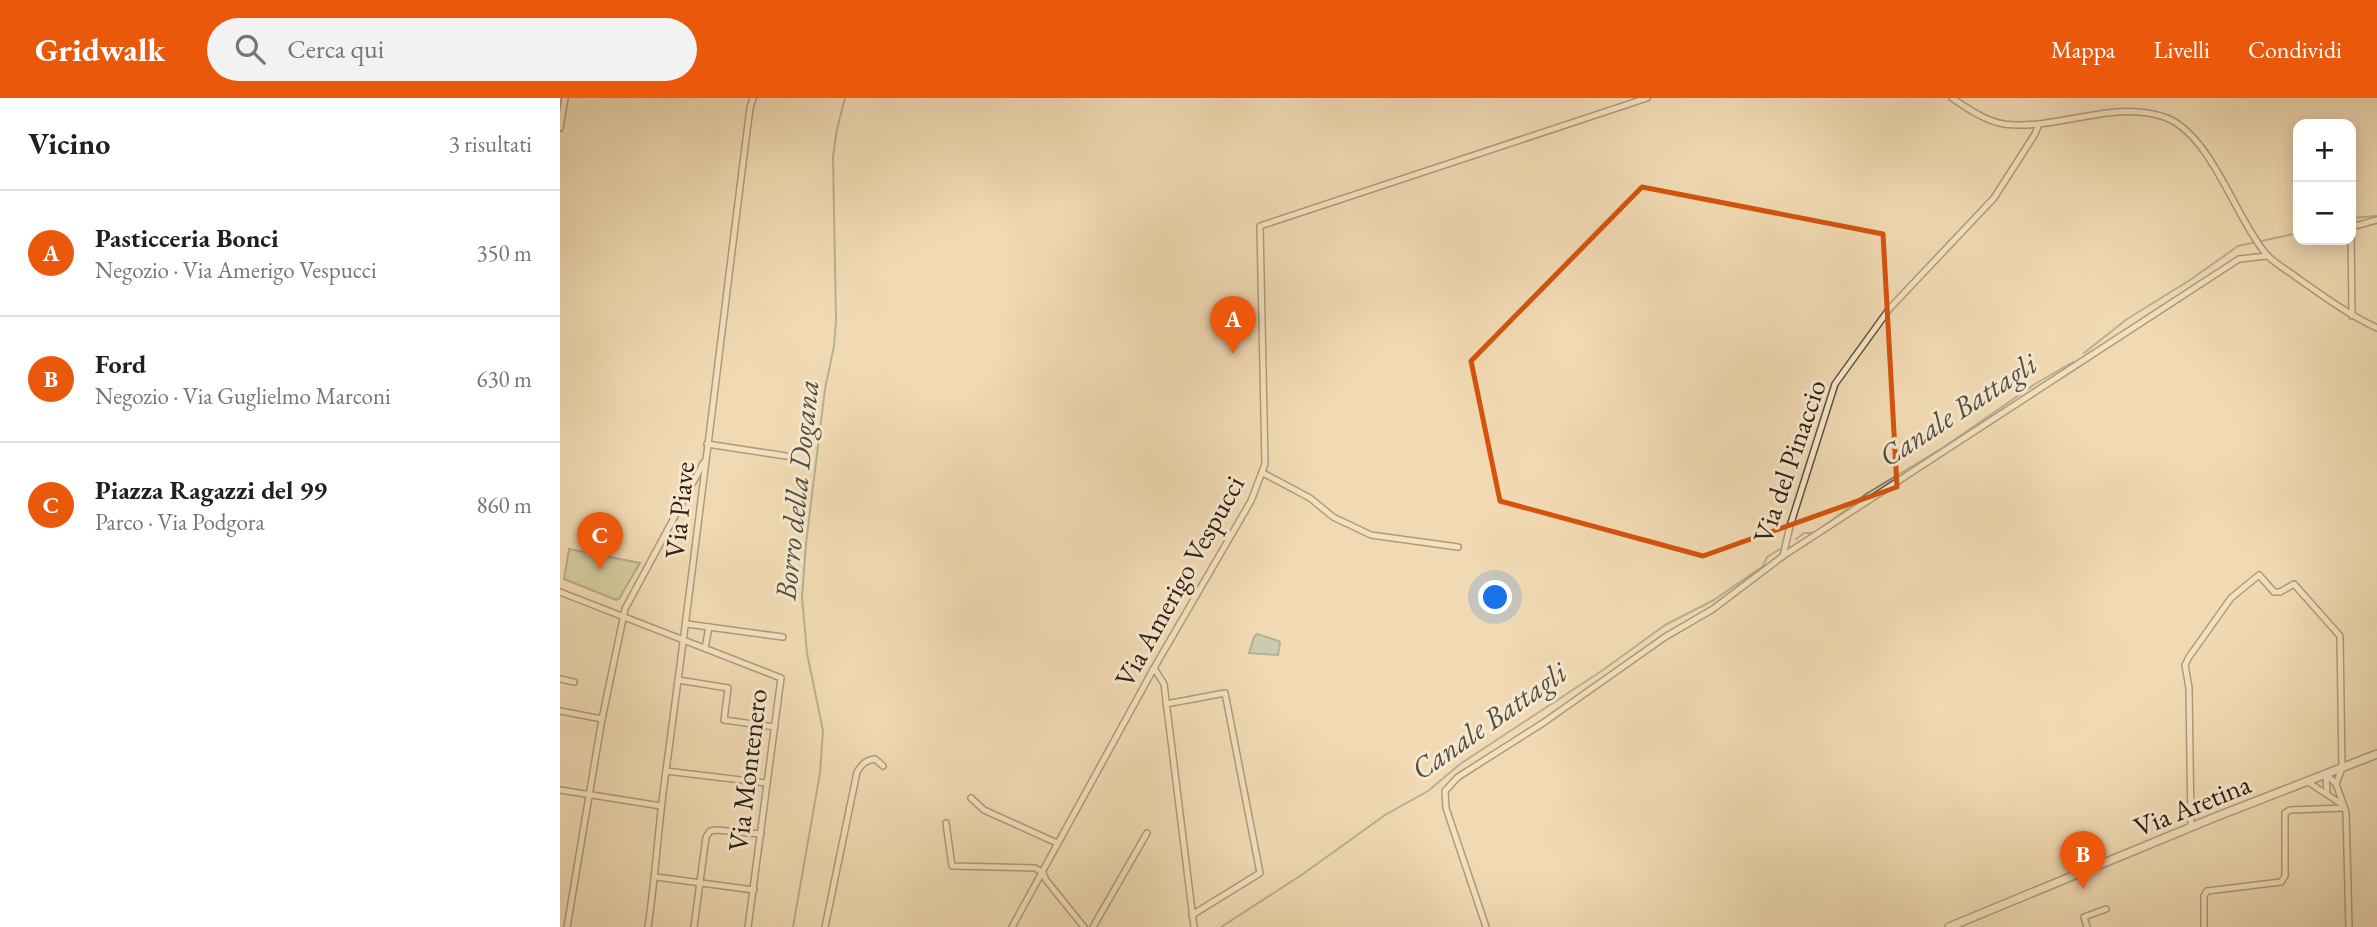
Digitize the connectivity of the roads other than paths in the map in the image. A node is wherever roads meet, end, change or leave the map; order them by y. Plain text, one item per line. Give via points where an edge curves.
1 (565, 98) edge
2 (752, 98) edge
3 (1647, 98) edge
4 (1952, 98) edge
5 (2039, 124) junction
6 (560, 128) edge
7 (2377, 220) edge
8 (2267, 256) junction
9 (2352, 316) junction
10 (2377, 328) edge
11 (707, 444) junction
12 (786, 456) dead end
13 (705, 461) junction
14 (1263, 473) junction
15 (1458, 547) dead end
16 (1783, 556) junction
17 (560, 592) edge
18 (624, 617) junction
19 (687, 624) junction
20 (709, 627) junction
21 (782, 637) dead end
22 (684, 639) junction
23 (705, 648) junction
24 (1154, 668) junction
25 (560, 679) edge
26 (678, 680) junction
27 (574, 682) dead end
28 (1166, 704) junction
29 (560, 711) edge
30 (602, 719) junction
31 (775, 727) junction
32 (2377, 754) edge
33 (883, 766) dead end
34 (2342, 768) junction
35 (666, 771) junction
36 (2326, 774) junction
37 (2306, 781) junction
38 (766, 783) junction
39 (2336, 784) junction
40 (560, 790) edge
41 (2327, 794) junction
42 (590, 796) junction
43 (971, 798) dead end
44 (661, 806) junction
45 (2344, 806) junction
46 (946, 822) dead end
47 (2191, 827) junction
48 (1147, 833) dead end
49 (761, 834) junction
50 (1058, 843) junction
51 (1043, 873) junction
52 (656, 877) junction
53 (700, 883) junction
54 (754, 890) junction
55 (2105, 909) dead end
56 (1192, 915) junction
57 (567, 927) edge
58 (648, 927) edge
59 (694, 927) edge
60 (748, 927) edge
61 (825, 927) edge
62 (1012, 927) edge
63 (1084, 927) edge
64 (1094, 927) edge
65 (1194, 927) edge
66 (1486, 927) edge
67 (1949, 927) edge
68 (2087, 927) edge
69 (2204, 927) edge
70 (2349, 927) edge

1 - 6 street
2 - 11 street, Via Piave
3 - 14 street, Via Amerigo Vespucci via 1260,226
4 - 5 street via 1995,122
5 - 8 street via 2107,111 2129,110 2168,118 2207,155
5 - 16 street, Via del Pinaccio via 1994,198 1890,308 1835,384
7 - 9 street via 2351,227
8 - 9 street
8 - 16 street via 2239,259
9 - 10 street
11 - 12 street
11 - 13 street, Via Piave
13 - 18 street via 646,567
13 - 19 street, Via Piave
14 - 15 street via 1371,536
14 - 24 street, Via Amerigo Vespucci
16 - 66 street, Via del Pinaccio via 1713,609 1665,637 1445,791 1446,807
17 - 18 street, Via Montenero
18 - 22 street, Via Montenero
18 - 30 street
19 - 20 street
19 - 22 street, Via Piave
20 - 21 street
20 - 23 street
22 - 23 street, Via Montenero
22 - 26 street, Via Piave
23 - 31 street, Via Montenero via 780,678
24 - 28 street via 1164,684
24 - 50 street, Via Amerigo Vespucci
25 - 27 street
26 - 31 street via 728,688 724,720
26 - 35 street, Via Piave
28 - 56 street
28 - 56 street via 1225,693 1260,873
29 - 30 street
30 - 42 street
31 - 38 street, Via Montenero
32 - 34 street
33 - 61 street via 869,760 857,772
34 - 36 street
34 - 39 street
34 - 47 street via 2340,636 2294,584 2274,592 2259,575 2231,598 2185,665
35 - 38 street
35 - 44 street, Via Piave
36 - 37 street, Via Aretina
36 - 39 street
36 - 41 street
37 - 41 street
37 - 47 street, Via Aretina
38 - 49 street, Via Montenero
39 - 45 street
40 - 42 street
41 - 45 street
42 - 44 street
42 - 57 street
43 - 50 street via 984,810
44 - 52 street, Via Piave
45 - 69 street via 2285,813 2285,876 2281,883 2207,891
45 - 70 street
46 - 51 street via 952,866 1035,868
47 - 67 street, Via Aretina
48 - 64 street
49 - 53 street via 710,831
49 - 54 street, Via Montenero
50 - 51 street, Via Amerigo Vespucci
51 - 62 street, Via Amerigo Vespucci
51 - 63 street
52 - 53 street
52 - 58 street, Via Piave
53 - 54 street
53 - 59 street
54 - 60 street, Via Montenero
55 - 68 street via 2084,916
56 - 65 street

